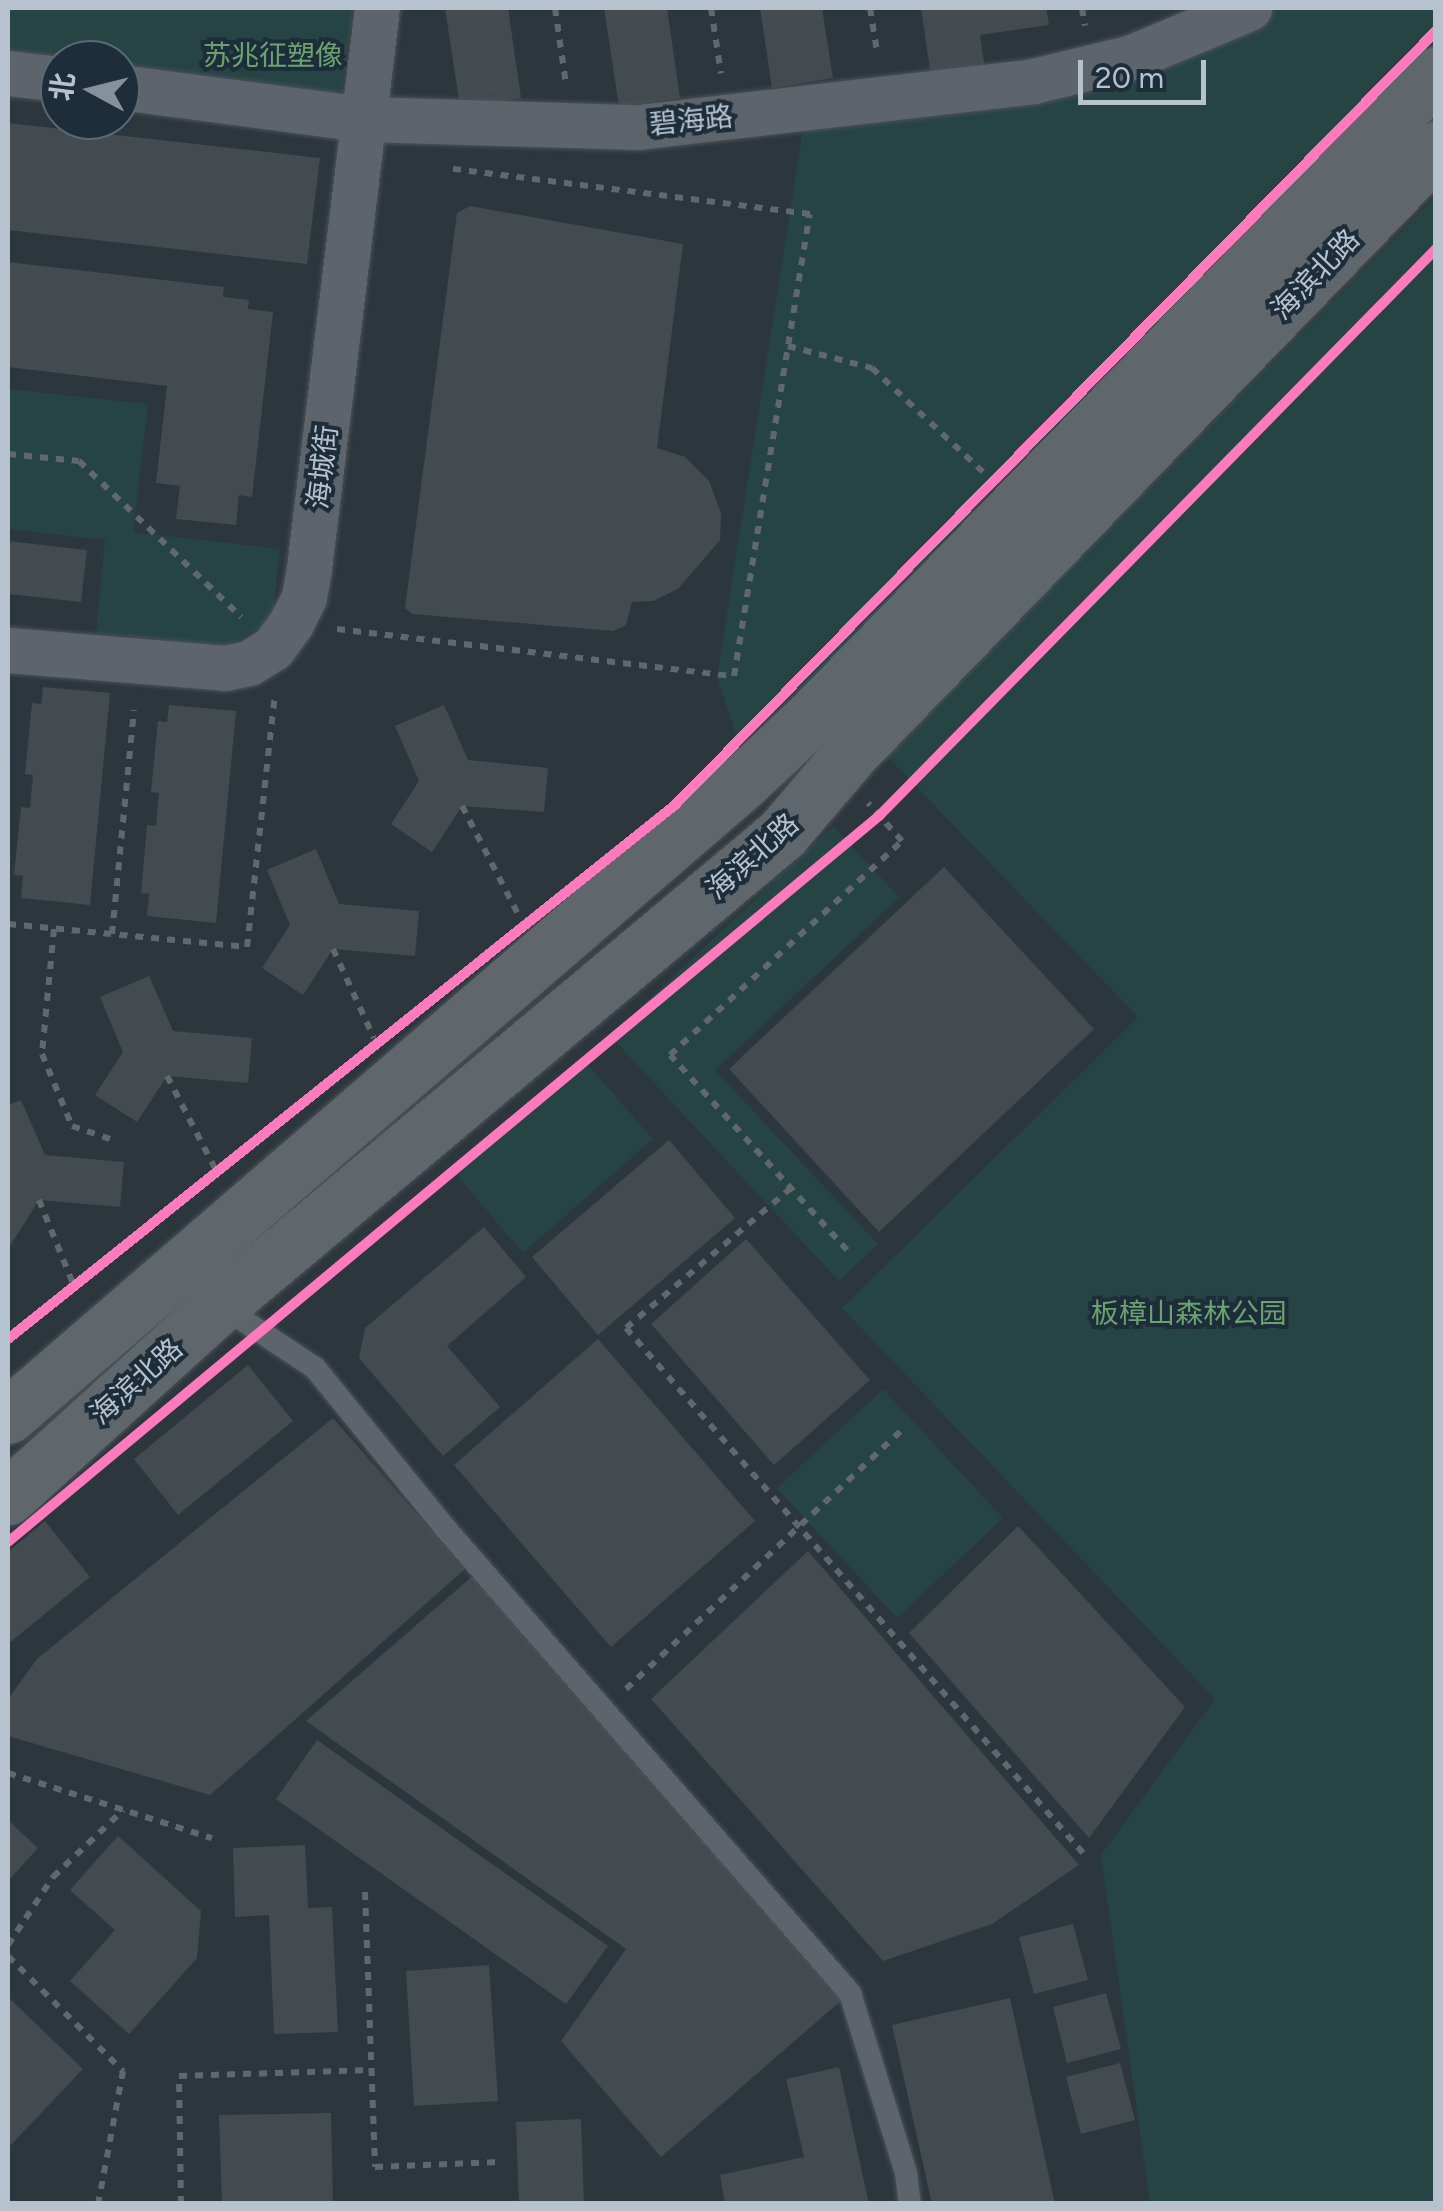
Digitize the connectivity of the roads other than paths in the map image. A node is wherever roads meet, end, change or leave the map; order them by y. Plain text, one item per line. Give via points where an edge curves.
1 (377, 8) edge
2 (1249, 8) edge
3 (8, 72) edge
4 (1436, 74) edge
5 (40, 77) edge
6 (140, 90) edge
7 (364, 119) junction
8 (1436, 149) edge
9 (8, 650) edge
10 (220, 1305) junction
11 (8, 1416) edge
12 (8, 1497) edge
13 (910, 2204) edge

1 - 7 street, 海城街
2 - 7 street, 碧海路 via 1132,57 1014,83 638,126
3 - 5 street
4 - 11 main road, 海滨北路 via 744,780
6 - 7 street, 碧海路
7 - 9 street, 海城街 via 310,568 304,596 282,636 249,663 210,668
8 - 10 main road, 海滨北路 via 782,834
10 - 12 main road, 海滨北路
10 - 13 lane via 315,1368 445,1528 850,1994

